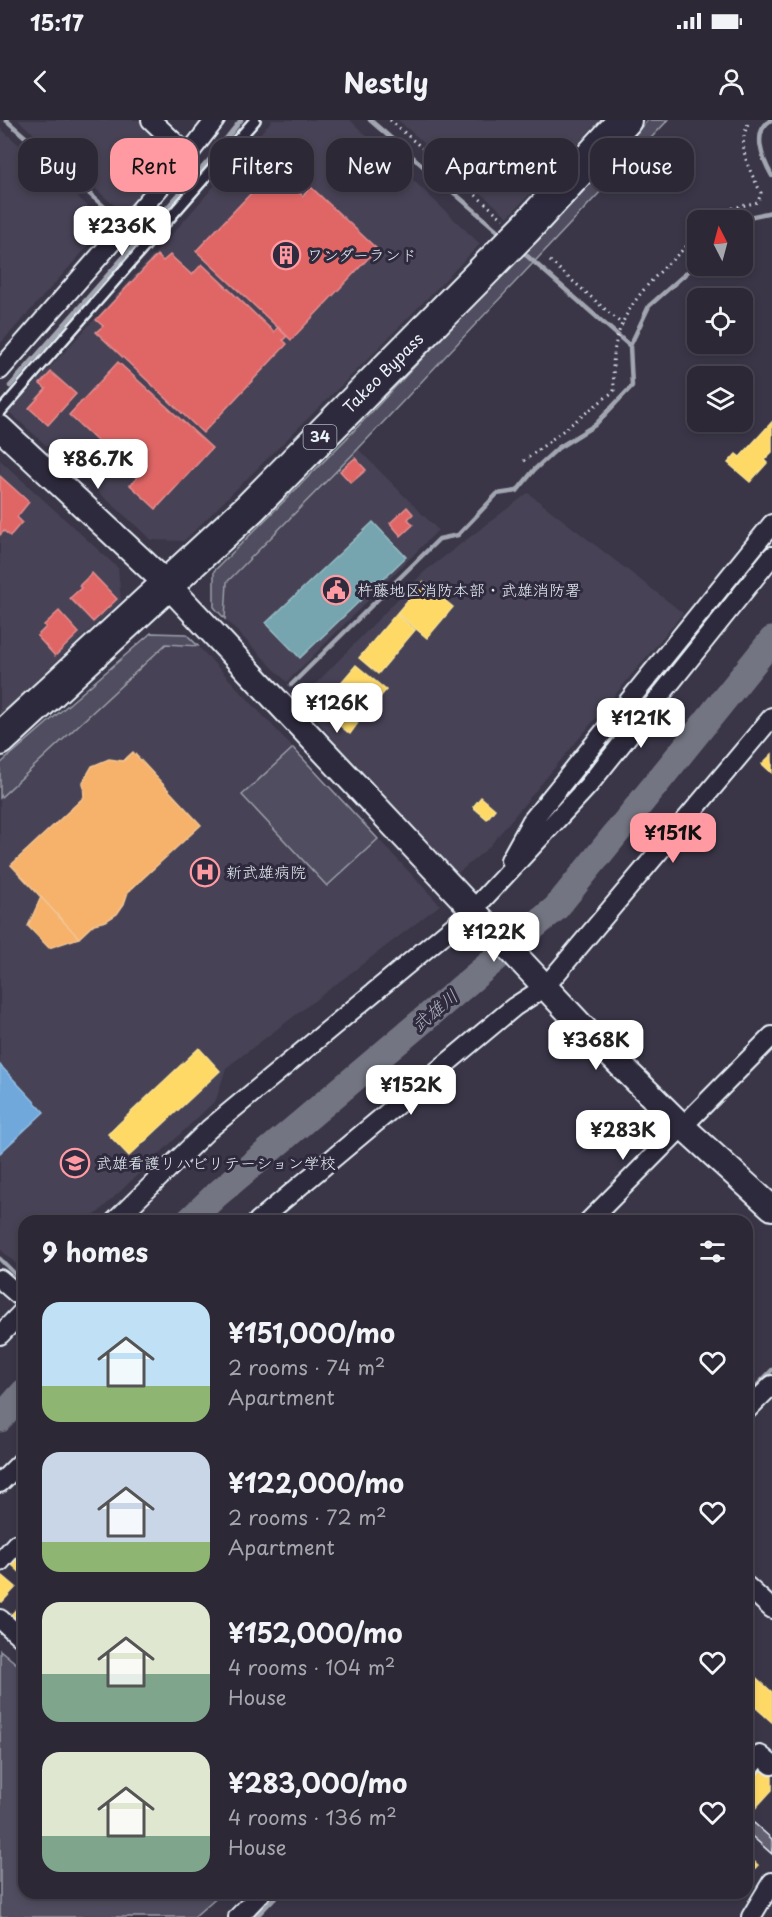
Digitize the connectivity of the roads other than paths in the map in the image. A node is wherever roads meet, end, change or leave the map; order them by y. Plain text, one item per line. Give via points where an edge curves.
1 (151, 120) edge
2 (215, 120) edge
3 (255, 120) edge
4 (617, 123) edge
5 (170, 138) edge
6 (198, 142) edge
7 (155, 192) edge
8 (0, 369) edge
9 (0, 412) edge
10 (0, 428) edge
11 (772, 524) edge
12 (772, 556) edge
13 (167, 584) junction
14 (772, 717) edge
15 (0, 739) edge
16 (498, 884) junction
17 (475, 912) junction
18 (544, 986) junction
19 (772, 1036) edge
20 (682, 1126) junction
21 (772, 1208) edge
22 (120, 1215) edge
23 (265, 1215) edge
24 (595, 1215) edge
25 (0, 1279) edge
26 (18, 1295) edge
27 (18, 1316) edge
28 (0, 1335) edge
29 (772, 1385) edge
30 (753, 1404) edge
31 (18, 1465) edge
32 (0, 1483) edge
33 (16, 1544) dead end
34 (0, 1563) edge
35 (753, 1592) edge
36 (772, 1609) edge
37 (0, 1619) edge
38 (18, 1635) edge
39 (768, 1754) edge
40 (753, 1765) edge
41 (772, 1882) edge
42 (255, 1899) edge
43 (753, 1903) edge
44 (238, 1917) edge

1 - 5 street
2 - 6 street
3 - 9 lane
4 - 13 highway, Takeo Bypass / 34 via 518,236 249,508
7 - 8 street
10 - 13 street
11 - 16 street via 531,822
12 - 16 street via 588,786
13 - 15 highway, Takeo Bypass / 34
13 - 17 street
14 - 18 street
16 - 17 street
17 - 18 street
17 - 22 street via 209,1129
18 - 20 street
18 - 23 street
19 - 20 street
20 - 21 street
20 - 24 street
25 - 26 street
27 - 28 street
29 - 30 street
31 - 32 street
33 - 34 street
35 - 36 street
37 - 38 street
39 - 40 street
41 - 43 street
42 - 44 street

